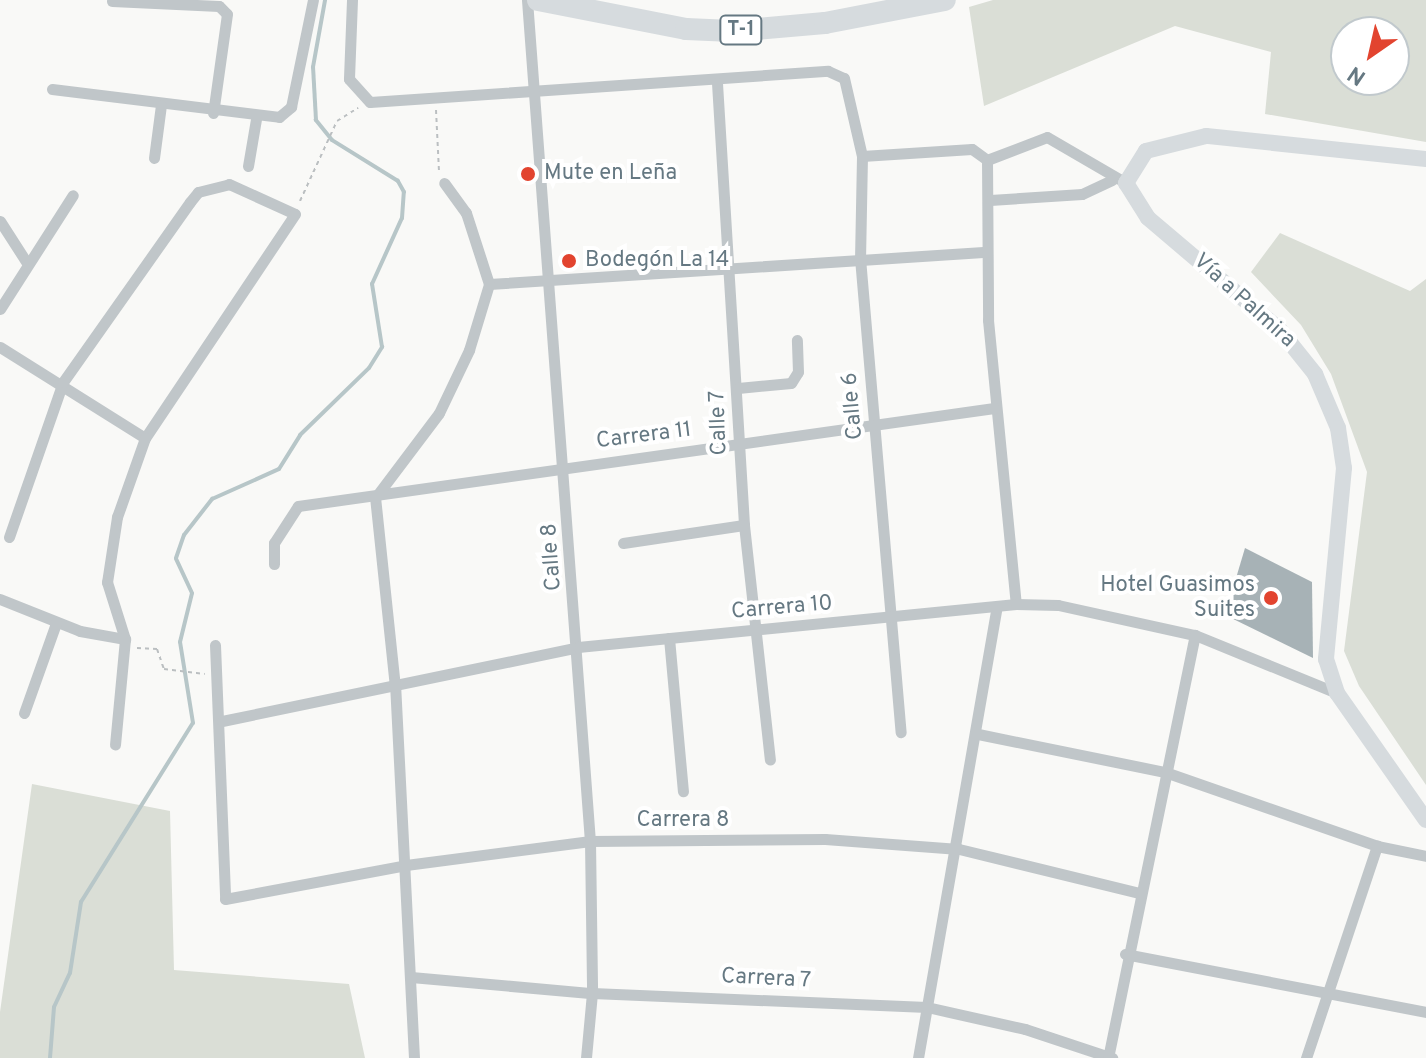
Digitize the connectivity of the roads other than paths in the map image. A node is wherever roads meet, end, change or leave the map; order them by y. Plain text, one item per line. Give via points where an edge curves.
1 (313, 0) edge
2 (352, 0) edge
3 (527, 0) edge
4 (538, 0) edge
5 (945, 0) edge
6 (112, 1) edge
7 (717, 83) junction
8 (52, 89) dead end
9 (533, 94) junction
10 (161, 105) junction
11 (213, 113) junction
12 (256, 119) junction
13 (862, 156) junction
14 (154, 158) dead end
15 (1426, 159) edge
16 (987, 160) junction
17 (248, 166) dead end
18 (1119, 182) junction
19 (444, 183) road end
20 (73, 195) dead end
21 (990, 200) junction
22 (0, 221) edge
23 (987, 252) junction
24 (860, 258) junction
25 (27, 263) junction
26 (730, 270) junction
27 (549, 277) junction
28 (489, 284) junction
29 (0, 309) edge
30 (797, 340) dead end
31 (0, 347) edge
32 (63, 382) junction
33 (738, 388) junction
34 (994, 408) junction
35 (875, 427) junction
36 (145, 438) junction
37 (739, 445) junction
38 (566, 465) junction
39 (375, 498) junction
40 (744, 525) junction
41 (9, 537) dead end
42 (623, 543) dead end
43 (274, 564) dead end
44 (0, 599) edge
45 (1016, 604) junction
46 (997, 607) junction
47 (893, 618) junction
48 (56, 623) junction
49 (757, 630) junction
50 (1195, 635) junction
51 (669, 638) junction
52 (125, 643) junction
53 (215, 645) dead end
54 (578, 647) junction
55 (395, 687) junction
56 (1337, 693) junction
57 (24, 713) dead end
58 (222, 721) junction
59 (901, 732) dead end
60 (978, 734) junction
61 (115, 745) dead end
62 (770, 760) dead end
63 (1165, 772) junction
64 (683, 791) dead end
65 (1426, 820) edge
66 (590, 841) junction
67 (1377, 846) junction
68 (959, 849) junction
69 (1426, 856) edge
70 (406, 865) junction
71 (1139, 893) junction
72 (1125, 954) junction
73 (411, 977) junction
74 (592, 993) junction
75 (1330, 993) junction
76 (927, 1007) junction
77 (1426, 1012) edge
78 (1109, 1057) edge
79 (414, 1058) edge
80 (586, 1058) edge
81 (918, 1058) edge
82 (1306, 1058) edge

1 - 12 street via 291,107 279,117
2 - 9 street via 349,79 370,102
3 - 9 street, Calle 8
4 - 5 highway, T-1 via 635,21 732,31 825,23
6 - 11 street via 219,6 227,14
7 - 9 street
7 - 13 street, Calle 6 via 828,71 844,78
7 - 26 street, Calle 7
8 - 10 street
9 - 27 street, Calle 8
10 - 11 street
10 - 14 street
11 - 12 street
12 - 17 street
13 - 16 street via 972,149
13 - 24 street, Calle 6
15 - 18 street via 1206,136 1146,151
16 - 18 street via 1047,137 1086,154
16 - 21 street
18 - 21 street via 1082,194
18 - 56 street, Vía a Palmira via 1148,218 1279,329 1315,374 1330,407 1344,468 1323,638
19 - 28 street via 471,224
20 - 25 street
21 - 23 street
22 - 25 street
23 - 24 street
23 - 34 street
24 - 26 street
24 - 35 street, Calle 6
25 - 29 street
26 - 27 street
26 - 33 street, Calle 7
27 - 28 street
27 - 38 street, Calle 8
28 - 39 street via 469,350 439,413
30 - 33 street via 798,372 791,383
31 - 32 street
32 - 36 street
32 - 36 street via 198,192 229,184 295,214
32 - 41 street
33 - 37 street, Calle 7
34 - 35 street, Carrera 11
34 - 45 street
35 - 37 street, Carrera 11
35 - 47 street, Calle 6
36 - 52 street via 117,517 107,582
37 - 38 street, Carrera 11
37 - 40 street, Calle 7
38 - 39 street, Carrera 11
38 - 54 street, Calle 8
39 - 43 street, Carrera 11 via 298,506 274,543
39 - 55 street
40 - 42 street
40 - 49 street, Calle 7
44 - 48 street
45 - 46 street, Carrera 10
45 - 50 street, Carrera 10 via 1058,605
46 - 47 street, Carrera 10
46 - 60 street
47 - 49 street, Carrera 10
47 - 59 street, Calle 6
48 - 52 street
48 - 57 street
49 - 51 street, Carrera 10
49 - 62 street, Calle 7
50 - 56 street, Carrera 10
50 - 63 street
51 - 54 street, Carrera 10
51 - 64 street
52 - 61 street
53 - 58 street
54 - 55 street, Carrera 10
54 - 66 street, Calle 8
55 - 58 street, Carrera 10
55 - 70 street
56 - 65 street, Vía a Palmira
58 - 70 street, Carrera 8 via 225,899
60 - 63 street
60 - 68 street
63 - 67 street
63 - 71 street
66 - 68 street, Carrera 8 via 825,839
66 - 70 street, Carrera 8
66 - 74 street, Calle 8
67 - 69 street
67 - 75 street
68 - 71 street, Carrera 8
68 - 76 street
70 - 73 street
71 - 72 street
72 - 75 street
72 - 78 street
73 - 74 street, Carrera 7
73 - 79 street
74 - 76 street, Carrera 7
74 - 80 street, Calle 8
75 - 77 street
75 - 82 street
76 - 78 street, Carrera 7
76 - 81 street

